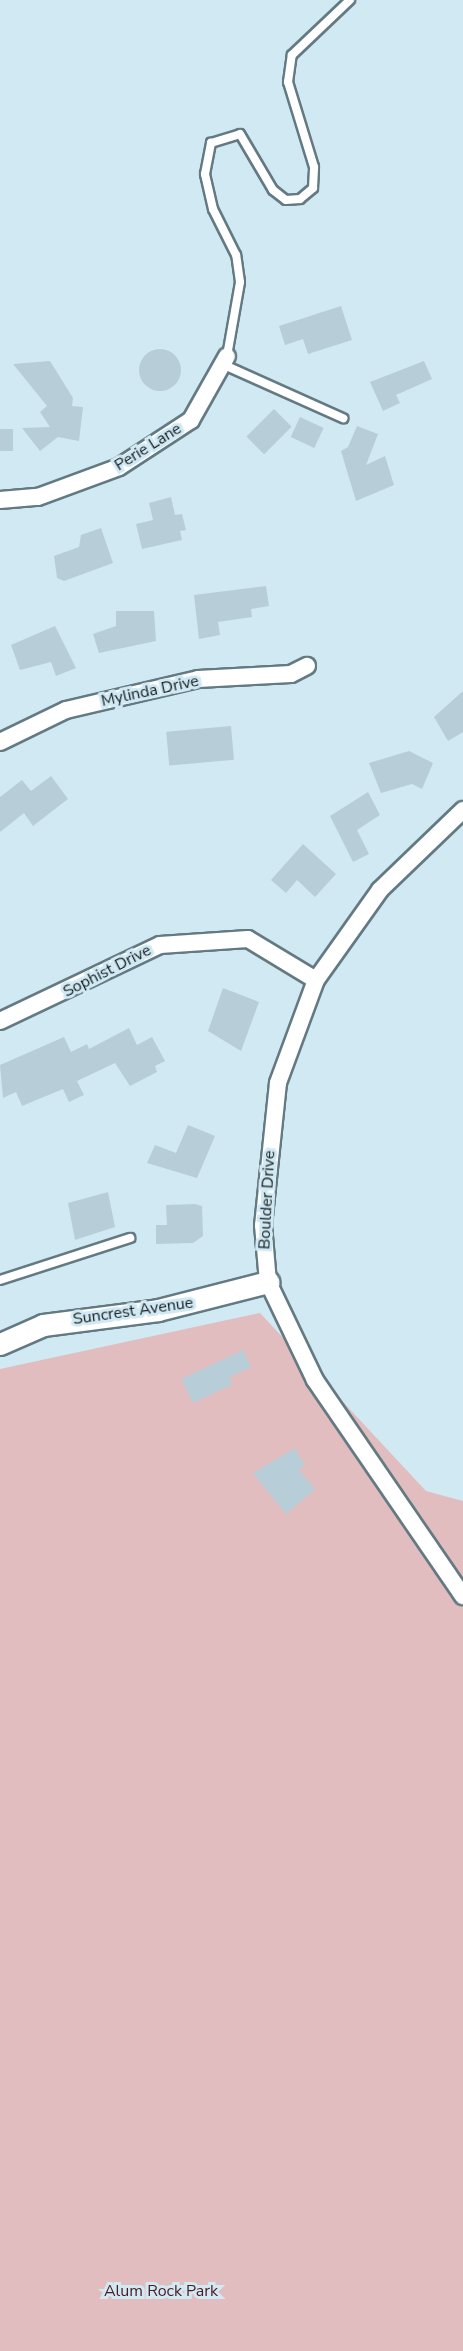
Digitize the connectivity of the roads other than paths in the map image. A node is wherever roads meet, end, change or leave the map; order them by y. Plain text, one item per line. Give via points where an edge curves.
1 (350, 0) edge
2 (225, 360) junction
3 (343, 418) dead end
4 (0, 500) edge
5 (307, 666) dead end
6 (0, 742) edge
7 (463, 810) edge
8 (316, 980) junction
9 (0, 1021) edge
10 (130, 1238) dead end
11 (0, 1280) edge
12 (268, 1282) junction
13 (0, 1344) edge
14 (463, 1596) edge

1 - 2 lane via 292,55 288,82 314,168 313,188 300,199 286,200 273,190 240,134 211,143 205,174 213,209 236,255 240,282 230,314
2 - 3 lane
2 - 4 street, Perie Lane via 191,420 119,467 38,497
5 - 6 street, Mylinda Drive via 291,674 198,679 66,710
7 - 8 street, Boulder Drive via 380,890
8 - 9 street, Sophist Drive via 248,939 160,945
8 - 12 street, Boulder Drive via 278,1083 263,1225
10 - 11 lane
12 - 13 street, Suncrest Avenue via 158,1310 44,1325
12 - 14 street, Boulder Drive via 315,1380

